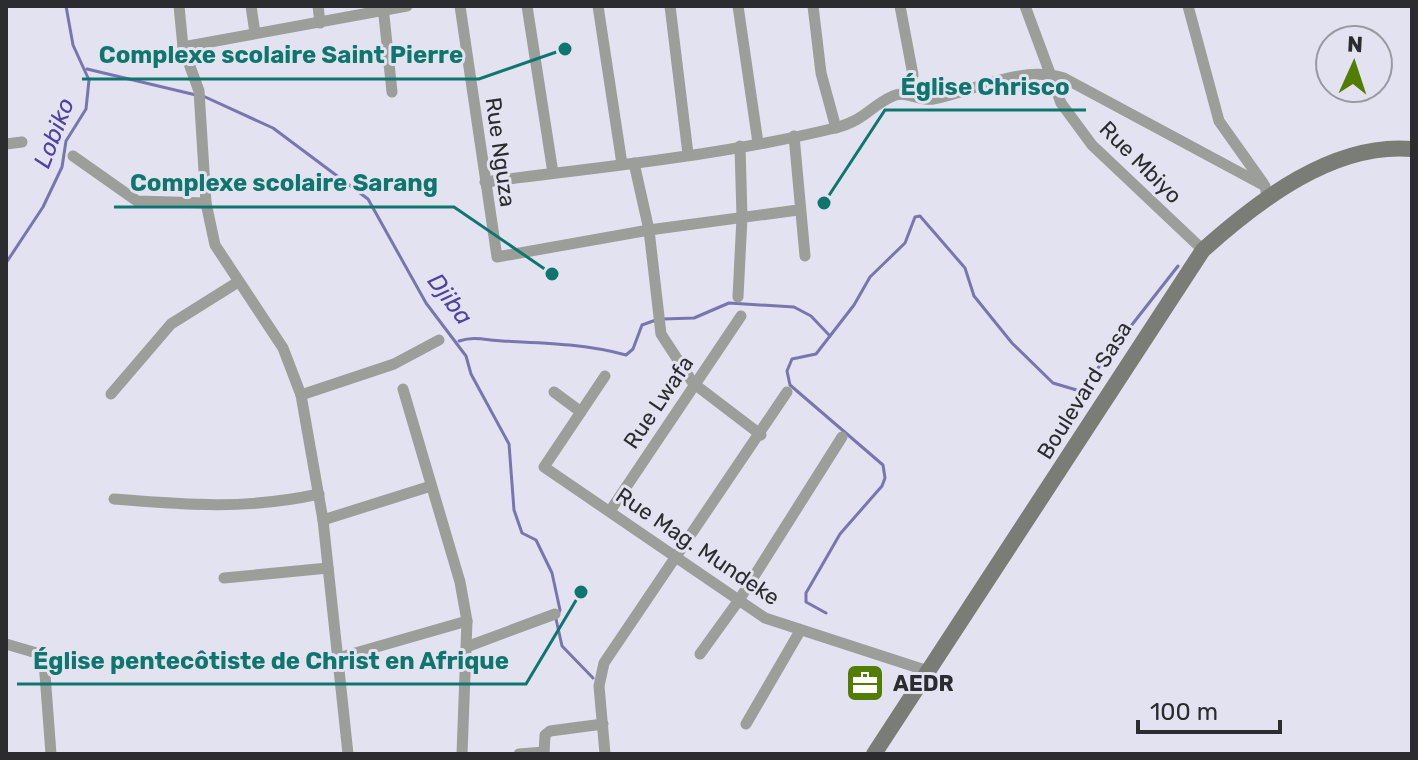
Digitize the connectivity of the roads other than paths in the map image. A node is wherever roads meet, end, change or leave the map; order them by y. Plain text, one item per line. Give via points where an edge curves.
1 (179, 6) edge
2 (251, 6) edge
3 (318, 6) edge
4 (407, 6) edge
5 (460, 6) edge
6 (527, 6) edge
7 (598, 6) edge
8 (670, 6) edge
9 (738, 6) edge
10 (813, 6) edge
11 (900, 6) edge
12 (1025, 6) edge
13 (1188, 6) edge
14 (383, 8) edge
15 (320, 23) junction
16 (255, 33) junction
17 (183, 47) junction
18 (1050, 74) junction
19 (392, 92) dead end
20 (902, 94) junction
21 (836, 128) junction
22 (794, 136) junction
23 (22, 142) dead end
24 (758, 143) junction
25 (6, 144) edge
26 (740, 146) junction
27 (1412, 149) edge
28 (688, 154) junction
29 (73, 156) dead end
30 (628, 164) junction
31 (553, 173) junction
32 (485, 182) junction
33 (1266, 191) junction
34 (206, 203) junction
35 (798, 210) junction
36 (742, 217) junction
37 (649, 230) junction
38 (1203, 250) junction
39 (805, 256) dead end
40 (238, 282) junction
41 (738, 297) dead end
42 (741, 316) dead end
43 (439, 340) dead end
44 (605, 376) dead end
45 (693, 383) junction
46 (403, 389) dead end
47 (554, 392) dead end
48 (787, 392) dead end
49 (111, 394) dead end
50 (301, 395) junction
51 (581, 412) junction
52 (761, 435) junction
53 (842, 437) dead end
54 (431, 486) junction
55 (319, 494) junction
56 (114, 499) dead end
57 (610, 511) junction
58 (323, 520) junction
59 (673, 556) junction
60 (328, 568) junction
61 (224, 578) dead end
62 (739, 600) junction
63 (555, 614) dead end
64 (467, 621) junction
65 (800, 631) junction
66 (6, 644) edge
67 (469, 646) junction
68 (700, 654) dead end
69 (338, 658) junction
70 (928, 671) junction
71 (603, 724) junction
72 (746, 724) dead end
73 (544, 753) edge
74 (51, 754) edge
75 (348, 754) edge
76 (462, 754) edge
77 (519, 754) edge
78 (605, 754) edge
79 (874, 754) edge

1 - 17 street
2 - 16 street
3 - 15 street
4 - 14 street
5 - 32 street, Rue Nguza
6 - 31 street
7 - 30 street
8 - 28 street
9 - 24 street
10 - 21 street via 821,73
11 - 20 street via 913,75
12 - 18 street, Rue Mbiyo
13 - 33 street via 1219,121
14 - 15 street
14 - 19 street
15 - 16 street
16 - 17 street
17 - 34 street via 200,96
18 - 20 street via 1016,75 931,100
18 - 33 street
18 - 38 street, Rue Mbiyo via 1061,103 1092,145
20 - 21 street via 861,120
21 - 22 street
22 - 24 street
22 - 35 street
23 - 25 street
24 - 26 street
26 - 28 street
26 - 36 street
27 - 33 street, Boulevard Sasa via 1363,153
28 - 30 street
29 - 34 street via 137,201
30 - 31 street
30 - 37 street
31 - 32 street
32 - 37 street, Rue Nguza via 497,257
33 - 38 street, Boulevard Sasa
34 - 40 street via 215,245
35 - 36 street
35 - 39 street
36 - 37 street
36 - 41 street
37 - 45 street via 661,334
38 - 70 street, Boulevard Sasa
40 - 49 street via 171,324
40 - 50 street via 283,348
42 - 45 street, Rue Lwafa
43 - 50 street via 394,364
44 - 51 street
45 - 52 street
45 - 57 street, Rue Lwafa
46 - 54 street
47 - 51 street
48 - 52 street
50 - 55 street
51 - 57 street, Rue Mag. Mundeke via 544,467
52 - 59 street
53 - 62 street
54 - 58 street
54 - 64 street
55 - 56 street via 226,507
55 - 58 street
57 - 59 street, Rue Mag. Mundeke
58 - 60 street
59 - 62 street, Rue Mag. Mundeke
59 - 71 street via 604,663 599,686
60 - 61 street
60 - 69 street
62 - 65 street, Rue Mag. Mundeke via 765,618
62 - 68 street
63 - 67 street
64 - 67 street
64 - 69 street
65 - 70 street, Rue Mag. Mundeke
65 - 72 street
66 - 74 street via 40,654 44,661
67 - 76 street
69 - 75 street
70 - 79 street, Boulevard Sasa
71 - 73 street via 550,731
71 - 78 street
73 - 77 street

